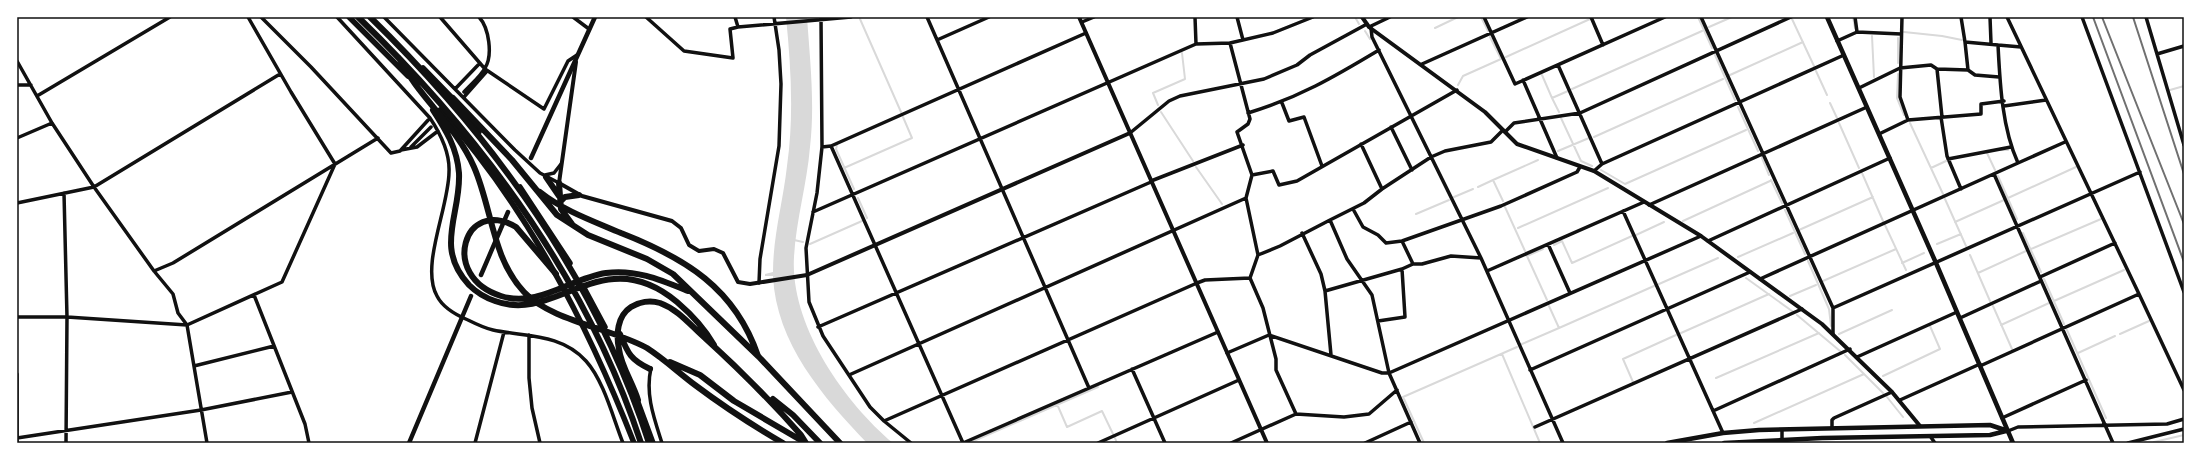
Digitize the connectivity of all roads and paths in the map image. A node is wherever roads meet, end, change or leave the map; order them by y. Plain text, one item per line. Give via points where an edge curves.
1 (170, 17) edge
2 (248, 17) edge
3 (262, 17) edge
4 (337, 17) edge
5 (349, 17) edge
6 (358, 17) edge
7 (371, 17) edge
8 (384, 17) edge
9 (440, 17) edge
10 (480, 17) edge
11 (573, 17) edge
12 (595, 17) edge
13 (646, 17) edge
14 (735, 17) edge
15 (774, 17) edge
16 (851, 17) edge
17 (927, 17) edge
18 (989, 17) edge
19 (1079, 17) edge
20 (1094, 17) edge
21 (1194, 17) edge
22 (1237, 17) edge
23 (1313, 17) edge
24 (1362, 17) edge
25 (1390, 17) edge
26 (1484, 17) edge
27 (1527, 17) edge
28 (1591, 17) edge
29 (1665, 17) edge
30 (1702, 17) edge
31 (1791, 17) edge
32 (1826, 17) edge
33 (1855, 17) edge
34 (1902, 17) edge
35 (1961, 17) edge
36 (1990, 17) edge
37 (2007, 17) edge
38 (2082, 17) edge
39 (2146, 17) edge
40 (820, 18) edge
41 (776, 22) junction
42 (1082, 22) junction
43 (738, 26) junction
44 (1369, 26) junction
45 (589, 29) junction
46 (1857, 32) junction
47 (1086, 33) junction
48 (1492, 33) junction
49 (1901, 34) junction
50 (937, 40) junction
51 (1243, 40) junction
52 (1837, 40) junction
53 (1965, 42) junction
54 (1230, 43) junction
55 (1991, 43) junction
56 (1196, 44) junction
57 (1603, 44) junction
58 (1998, 46) junction
59 (2184, 46) edge
60 (2021, 47) junction
61 (1378, 50) junction
62 (1717, 51) junction
63 (2157, 54) junction
64 (577, 55) junction
65 (1844, 55) junction
66 (399, 58) junction
67 (17, 61) edge
68 (480, 63) junction
69 (1422, 64) junction
70 (1558, 65) junction
71 (1900, 68) junction
72 (1937, 69) junction
73 (486, 70) junction
74 (1968, 70) junction
75 (280, 74) junction
76 (1999, 77) junction
77 (1523, 80) junction
78 (1108, 82) junction
79 (416, 84) junction
80 (17, 85) edge
81 (31, 85) junction
82 (1239, 85) junction
83 (1858, 88) junction
84 (455, 89) junction
85 (959, 89) junction
86 (1457, 90) junction
87 (464, 92) dead end
88 (37, 96) junction
89 (464, 97) junction
90 (451, 98) junction
91 (2046, 100) junction
92 (2004, 101) junction
93 (1740, 102) junction
94 (1282, 103) junction
95 (2004, 106) junction
96 (1867, 107) junction
97 (1248, 113) junction
98 (1580, 113) junction
99 (1411, 116) junction
100 (1941, 117) junction
101 (430, 118) junction
102 (1540, 119) junction
103 (1908, 120) junction
104 (52, 123) junction
105 (2184, 124) edge
106 (431, 126) dead end
107 (2178, 126) junction
108 (1391, 127) junction
109 (438, 131) junction
110 (1504, 131) junction
111 (1130, 133) junction
112 (1879, 134) junction
113 (17, 138) edge
114 (378, 138) junction
115 (980, 138) junction
116 (2065, 142) junction
117 (1361, 144) junction
118 (1242, 145) junction
119 (2184, 145) edge
120 (831, 146) junction
121 (822, 147) junction
122 (2011, 147) junction
123 (409, 148) junction
124 (400, 151) junction
125 (1763, 154) junction
126 (1432, 157) junction
127 (531, 158) dead end
128 (1890, 158) junction
129 (1557, 159) junction
130 (1948, 159) junction
131 (562, 163) junction
132 (2018, 163) junction
133 (335, 164) junction
134 (1602, 164) junction
135 (1322, 166) junction
136 (1580, 167) junction
137 (1412, 170) junction
138 (1594, 171) junction
139 (2140, 172) junction
140 (1994, 174) junction
141 (1252, 175) junction
142 (545, 176) junction
143 (1151, 181) junction
144 (559, 183) junction
145 (94, 187) junction
146 (1002, 189) junction
147 (1382, 189) junction
148 (1961, 189) junction
149 (64, 193) junction
150 (2092, 193) junction
151 (579, 195) junction
152 (853, 195) junction
153 (1246, 198) junction
154 (560, 201) junction
155 (1644, 202) junction
156 (17, 203) edge
157 (1650, 205) junction
158 (1786, 205) junction
159 (1353, 209) junction
160 (1913, 210) junction
161 (1623, 211) junction
162 (508, 212) dead end
163 (813, 212) junction
164 (1462, 219) junction
165 (1330, 220) junction
166 (2017, 227) junction
167 (576, 229) junction
168 (1174, 232) junction
169 (1302, 234) junction
170 (1701, 236) junction
171 (1024, 238) junction
172 (1402, 241) junction
173 (1708, 241) junction
174 (2115, 243) junction
175 (1548, 244) junction
176 (875, 245) junction
177 (1258, 255) junction
178 (1810, 257) junction
179 (1481, 258) junction
180 (1645, 260) junction
181 (1936, 263) junction
182 (1413, 264) junction
183 (1402, 269) junction
184 (154, 271) junction
185 (1487, 271) junction
186 (1750, 272) junction
187 (556, 274) junction
188 (481, 275) dead end
189 (806, 275) junction
190 (1250, 278) junction
191 (596, 279) junction
192 (1360, 279) junction
193 (1760, 279) junction
194 (2041, 279) junction
195 (759, 283) junction
196 (1197, 283) junction
197 (1046, 288) junction
198 (1325, 291) junction
199 (691, 292) junction
200 (2184, 292) edge
201 (896, 293) junction
202 (1570, 293) junction
203 (2139, 294) junction
204 (254, 295) junction
205 (471, 296) dead end
206 (1832, 308) junction
207 (1667, 309) junction
208 (1802, 309) junction
209 (1957, 312) junction
210 (67, 317) junction
211 (461, 317) junction
212 (17, 318) edge
213 (1960, 318) junction
214 (1508, 320) junction
215 (1378, 321) junction
216 (187, 325) junction
217 (618, 327) junction
218 (818, 327) junction
219 (2063, 328) junction
220 (504, 332) junction
221 (1218, 332) junction
222 (1833, 334) junction
223 (529, 335) junction
224 (1270, 335) junction
225 (1068, 340) junction
226 (919, 344) junction
227 (714, 345) junction
228 (274, 346) junction
229 (1850, 349) junction
230 (1227, 352) junction
231 (1331, 355) junction
232 (1857, 356) junction
233 (759, 357) junction
234 (1690, 359) junction
235 (665, 360) junction
236 (1980, 365) junction
237 (194, 366) junction
238 (651, 368) joint
239 (1132, 369) junction
240 (1530, 370) junction
241 (1389, 372) junction
242 (17, 374) edge
243 (849, 375) junction
244 (1239, 380) junction
245 (2086, 380) junction
246 (759, 388) junction
247 (1089, 388) junction
248 (1397, 390) junction
249 (2184, 390) edge
250 (292, 392) junction
251 (1892, 392) junction
252 (942, 395) junction
253 (1900, 400) junction
254 (202, 410) junction
255 (642, 411) junction
256 (1713, 411) junction
257 (1296, 414) junction
258 (1154, 418) junction
259 (2002, 418) junction
260 (2184, 419) edge
261 (1553, 420) junction
262 (884, 421) junction
263 (1411, 422) junction
264 (2106, 425) junction
265 (1920, 426) junction
266 (1535, 427) dead end
267 (1832, 428) junction
268 (2184, 429) edge
269 (66, 430) junction
270 (1261, 430) junction
271 (1782, 430) junction
272 (2008, 431) junction
273 (1723, 433) junction
274 (1930, 436) junction
275 (17, 438) edge
276 (1782, 442) edge
277 (18, 443) edge
278 (66, 443) edge
279 (207, 443) edge
280 (309, 443) edge
281 (409, 443) edge
282 (475, 443) edge
283 (540, 443) edge
284 (623, 443) edge
285 (634, 443) edge
286 (641, 443) edge
287 (649, 443) edge
288 (653, 443) edge
289 (662, 443) edge
290 (783, 443) edge
291 (806, 443) edge
292 (820, 443) edge
293 (840, 443) edge
294 (912, 443) edge
295 (963, 443) edge
296 (1098, 443) edge
297 (1164, 443) edge
298 (1231, 443) edge
299 (1267, 443) edge
300 (1365, 443) edge
301 (1420, 443) edge
302 (1563, 443) edge
303 (1667, 443) edge
304 (1724, 443) edge
305 (1935, 443) edge
306 (2013, 443) edge
307 (2113, 443) edge
308 (2128, 443) edge

1 - 88 street
2 - 75 street
3 - 114 street
4 - 101 street
5 - 79 highway
6 - 66 highway
7 - 90 highway
8 - 84 street
9 - 68 street
10 - 73 street via 487,33 489,48
11 - 45 street
12 - 45 main road
13 - 43 street via 684,50 733,58 730,29
14 - 43 street
15 - 41 street
16 - 40 street
17 - 50 street
18 - 50 street
19 - 42 street
20 - 42 street
21 - 56 street
22 - 51 street
23 - 51 street via 1273,33
24 - 44 street
25 - 44 street
26 - 48 street
27 - 48 street
28 - 57 street
29 - 57 street
30 - 62 street
31 - 62 street
32 - 52 main road
33 - 46 street
34 - 49 street
35 - 53 street
36 - 55 street
37 - 60 street
38 - 139 street
39 - 63 street
40 - 41 street
40 - 121 street
41 - 43 street
41 - 195 street via 780,50 780,146 760,259
42 - 47 street
44 - 61 street
44 - 69 street
44 - 82 street via 1310,55 1306,60 1286,70
45 - 64 main road
46 - 49 street
46 - 52 street
47 - 78 street
47 - 85 street
48 - 69 street
48 - 77 street via 1515,84
49 - 71 street
50 - 85 street
51 - 54 street
52 - 65 main road
53 - 55 street
53 - 74 street
54 - 56 street
54 - 82 street
55 - 58 street
56 - 78 street
57 - 70 street
58 - 60 street
58 - 76 street
59 - 63 street
60 - 91 street
61 - 94 street via 1310,90
61 - 99 street
62 - 93 street
62 - 98 street
63 - 107 street
64 - 73 street via 568,61 544,109
64 - 127 main road
64 - 131 street
65 - 83 main road
65 - 93 street
66 - 235 highway via 409,77 448,123 466,151 480,184 498,248 524,293 545,308 628,339
66 - 286 highway via 465,131 535,227 565,277 615,374
67 - 81 street
68 - 73 street
68 - 84 street
69 - 86 street
70 - 77 street
70 - 98 street
71 - 72 street via 1931,65
71 - 83 street
71 - 103 street via 1900,97
72 - 74 street
72 - 100 street
73 - 87 street
73 - 89 street
74 - 76 street via 1975,75
75 - 133 street
75 - 145 street
76 - 92 street
77 - 102 street
78 - 111 street
78 - 115 street
79 - 187 highway via 487,169
79 - 191 highway via 450,136 457,158 458,190 450,240 457,266 470,286 489,299 512,306 535,305
80 - 81 street
81 - 88 street
82 - 97 street
82 - 111 street via 1180,96 1169,101
83 - 96 main road
84 - 89 street
85 - 115 street
85 - 120 street
86 - 99 street
86 - 110 street
88 - 104 street
89 - 142 street via 487,123
90 - 167 highway via 512,160 552,210
90 - 233 highway via 532,186 562,208 665,252 701,275 725,297 750,333
90 - 255 highway via 532,202 558,242 601,318
90 - 287 highway via 541,221 573,273 623,371
91 - 95 street
91 - 116 street
92 - 95 street
92 - 100 street via 1980,104 1981,114
93 - 125 street
93 - 134 street
94 - 97 street
94 - 135 street via 1289,121 1304,117
95 - 122 street
96 - 112 main road
96 - 125 street
97 - 118 street via 1248,124 1237,132
98 - 102 street
98 - 134 street
99 - 108 street
99 - 126 street
100 - 103 street
100 - 130 street
101 - 109 street
101 - 124 street
102 - 110 street via 1514,123
102 - 129 street
103 - 112 street
104 - 113 street
104 - 145 street
105 - 107 street
106 - 123 street
107 - 119 street
108 - 117 street
108 - 137 street
109 - 123 street via 417,147
109 - 211 street via 450,170 432,263 432,282 442,304
110 - 126 street via 1491,142 1445,151
110 - 129 street via 1517,144
111 - 143 street
111 - 146 street
112 - 128 main road
114 - 124 street via 391,153
114 - 133 street
115 - 146 street
115 - 152 street
116 - 132 street
116 - 150 street
117 - 135 street
117 - 147 street
118 - 141 street
118 - 143 street
120 - 121 street
120 - 152 street
121 - 163 street
122 - 130 street
122 - 132 street
123 - 124 street
125 - 157 street
125 - 158 street
126 - 137 street
126 - 164 street
128 - 158 street
128 - 160 main road
129 - 136 street
130 - 148 street
131 - 142 street via 554,173
131 - 144 street
132 - 140 street
133 - 184 street via 173,263
133 - 204 street via 282,282
134 - 138 street
135 - 141 street via 1297,181 1279,184 1273,171
136 - 138 street
136 - 164 street via 1577,172 1501,206
137 - 147 street
138 - 155 street
139 - 150 street
139 - 200 street
140 - 148 street
140 - 166 street
141 - 153 street
142 - 144 street
142 - 154 highway via 553,185
143 - 168 street
143 - 171 street
144 - 151 street
144 - 154 highway
145 - 149 street
145 - 184 street
146 - 171 street
146 - 176 street
147 - 159 street
148 - 160 street
149 - 156 street
149 - 210 street
150 - 166 street
150 - 174 street
151 - 154 highway via 568,196
151 - 195 street via 672,221 681,228 689,245 698,253 714,249 723,253 738,282
152 - 163 street
152 - 176 street
153 - 168 street
153 - 177 street
154 - 167 highway via 564,215
155 - 157 street
155 - 161 street
157 - 170 street
158 - 173 street
158 - 178 street
159 - 165 street
159 - 172 street via 1363,227 1386,243
160 - 178 street
160 - 181 main road
161 - 175 street
161 - 180 street
162 - 188 main road
163 - 189 street via 806,248
164 - 172 street
164 - 179 street
165 - 169 street
165 - 192 street via 1347,259
166 - 181 street
166 - 194 street
167 - 199 highway via 663,266
168 - 196 street
168 - 197 street
169 - 177 street
169 - 198 street via 1321,274
170 - 173 street
170 - 180 street
171 - 197 street
171 - 201 street
172 - 182 street
173 - 186 street
174 - 194 street
174 - 203 street
175 - 185 street
175 - 202 street
176 - 189 street
176 - 201 street
177 - 190 street
178 - 193 street
178 - 206 street
179 - 182 street via 1451,256
179 - 185 street
180 - 202 street
180 - 207 street
181 - 206 street
181 - 209 main road
182 - 183 street
183 - 192 street
183 - 215 street via 1405,317
184 - 216 street via 173,294 178,313
185 - 214 street
186 - 193 street
186 - 207 street
187 - 191 highway via 516,227 509,223 500,221 481,224 468,234 464,249 469,272 479,284 502,297 515,299 545,294
187 - 285 highway via 609,378
189 - 195 street
189 - 218 street via 809,302
190 - 196 street via 1205,280
190 - 224 street via 1263,308
191 - 199 highway via 618,272 644,274
191 - 227 highway via 629,279 657,287 685,308 709,335
192 - 198 street
192 - 215 street via 1372,295
193 - 208 street
194 - 213 street
194 - 219 street
196 - 221 street
196 - 225 street
197 - 225 street
197 - 226 street
198 - 231 street
199 - 233 highway
201 - 218 street
201 - 226 street
202 - 214 street
203 - 219 street
203 - 249 street
204 - 216 street
204 - 228 street
205 - 211 main road
206 - 222 street
207 - 234 street
207 - 240 street
208 - 222 street
208 - 234 street
209 - 213 main road
209 - 232 street
210 - 212 street
210 - 216 street
210 - 269 street
211 - 220 street via 491,330
211 - 281 main road
213 - 236 main road
214 - 240 street
214 - 241 street
215 - 241 street
216 - 237 street
217 - 227 highway via 628,309 636,304 658,302 681,315
217 - 238 highway via 628,355 638,364
217 - 255 highway via 621,357
218 - 243 street
219 - 236 street
219 - 245 street
220 - 223 street
220 - 282 street
221 - 230 street
221 - 239 street
222 - 229 street
223 - 283 street via 532,408
223 - 284 street via 560,342 585,360 594,371
224 - 230 street
224 - 231 street
224 - 257 street via 1276,370
225 - 247 street
225 - 252 street
226 - 243 street
226 - 252 street
227 - 246 highway
228 - 237 street
228 - 250 street
229 - 232 street
229 - 256 street
230 - 244 street
231 - 241 street via 1382,373
232 - 251 street
233 - 293 highway
234 - 256 street
234 - 261 street
235 - 290 highway via 737,415
235 - 291 highway via 700,375 734,401
236 - 253 street
236 - 259 main road
237 - 254 street
238 - 289 street via 651,407
239 - 247 street
239 - 258 street
240 - 261 street
241 - 248 street
242 - 275 street
243 - 262 street via 870,406
244 - 258 street
244 - 270 street
245 - 259 street
245 - 264 street
246 - 291 highway
246 - 292 highway via 793,415
247 - 295 street
248 - 257 street via 1369,414 1344,417
248 - 263 street
250 - 254 street
250 - 280 street via 305,424
251 - 253 street
251 - 267 street via 1834,418
252 - 262 street
252 - 295 street
253 - 265 street
254 - 269 street
254 - 279 street
255 - 288 highway
256 - 273 street
257 - 270 street
258 - 296 street
258 - 297 street
259 - 272 main road
260 - 264 street via 2167,424
261 - 266 street
261 - 302 street
262 - 294 street
263 - 300 street
263 - 301 street
264 - 272 street via 2018,427
264 - 307 street
265 - 267 main road
265 - 272 main road via 1990,425
267 - 271 main road
268 - 308 street
269 - 275 street
269 - 278 street
270 - 298 street
270 - 299 street
271 - 273 main road
271 - 276 street
272 - 274 main road via 1990,435
272 - 306 main road
273 - 303 main road
274 - 276 main road
274 - 305 street
275 - 277 street
276 - 304 main road

